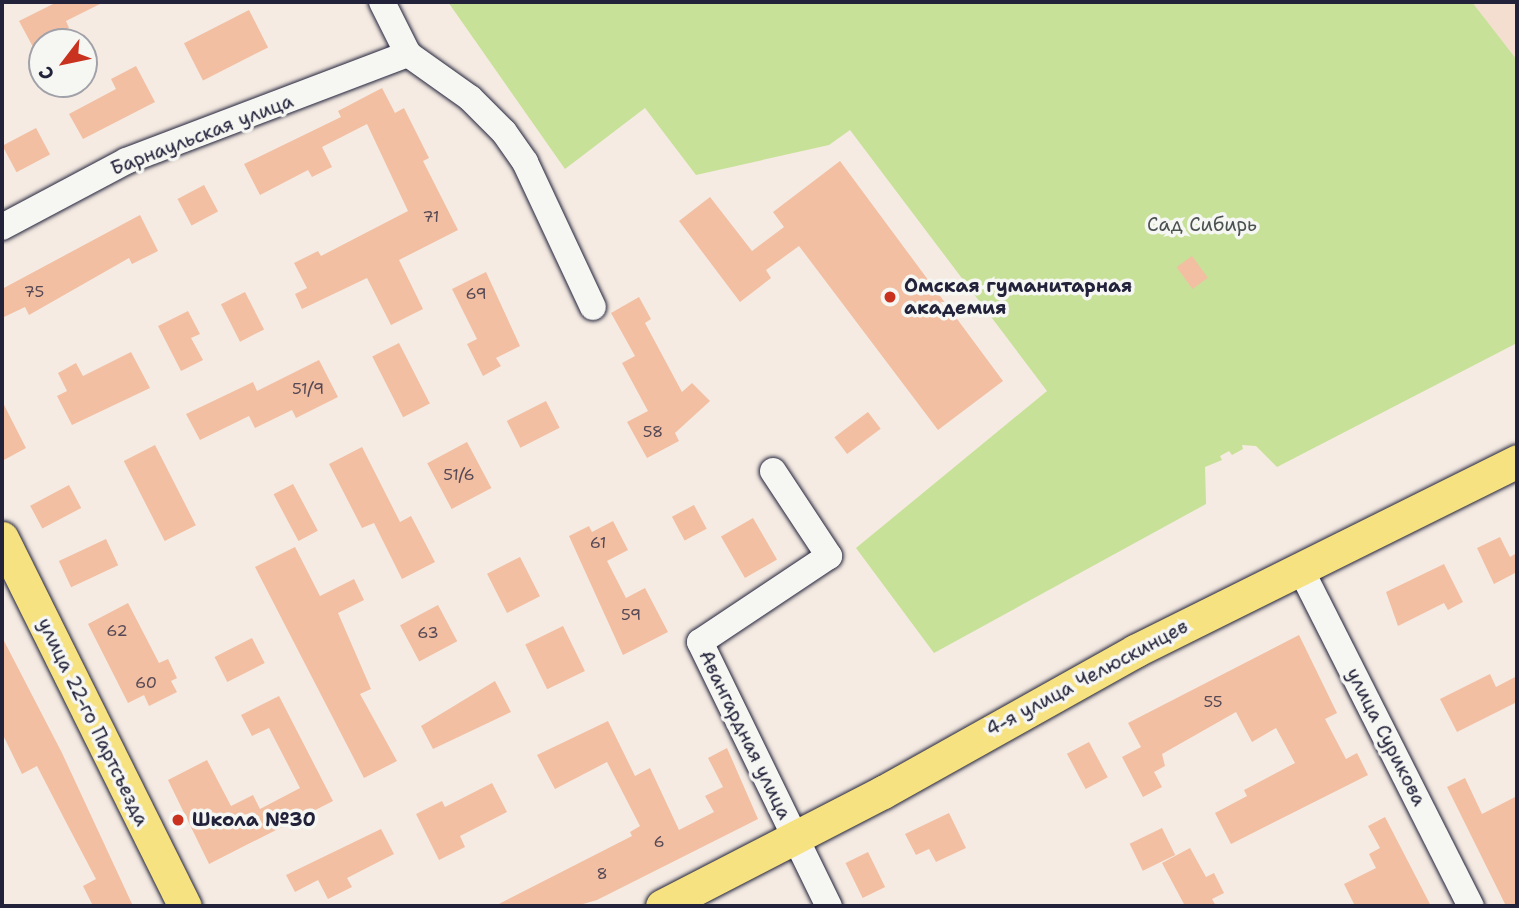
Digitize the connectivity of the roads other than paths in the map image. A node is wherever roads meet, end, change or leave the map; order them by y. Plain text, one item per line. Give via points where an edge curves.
1 (382, 2) edge
2 (408, 54) junction
3 (2, 227) edge
4 (593, 307) dead end
5 (1517, 461) edge
6 (773, 471) dead end
7 (2, 538) edge
8 (1300, 568) junction
9 (795, 840) junction
10 (185, 906) edge
11 (662, 906) edge
12 (829, 906) edge
13 (1471, 906) edge

1 - 2 street
2 - 3 street, Барнаульская улица via 126,161
2 - 4 street via 470,98 504,132 542,194
5 - 8 main road, 4-я улица Челюскинцев
6 - 9 street, Авангардная улица via 829,556 700,642
7 - 10 main road, улица 22-го Партсъезда
8 - 9 main road, 4-я улица Челюскинцев via 1067,687
8 - 13 street, улица Сурикова
9 - 11 main road, 4-я улица Челюскинцев
9 - 12 street, Авангардная улица

